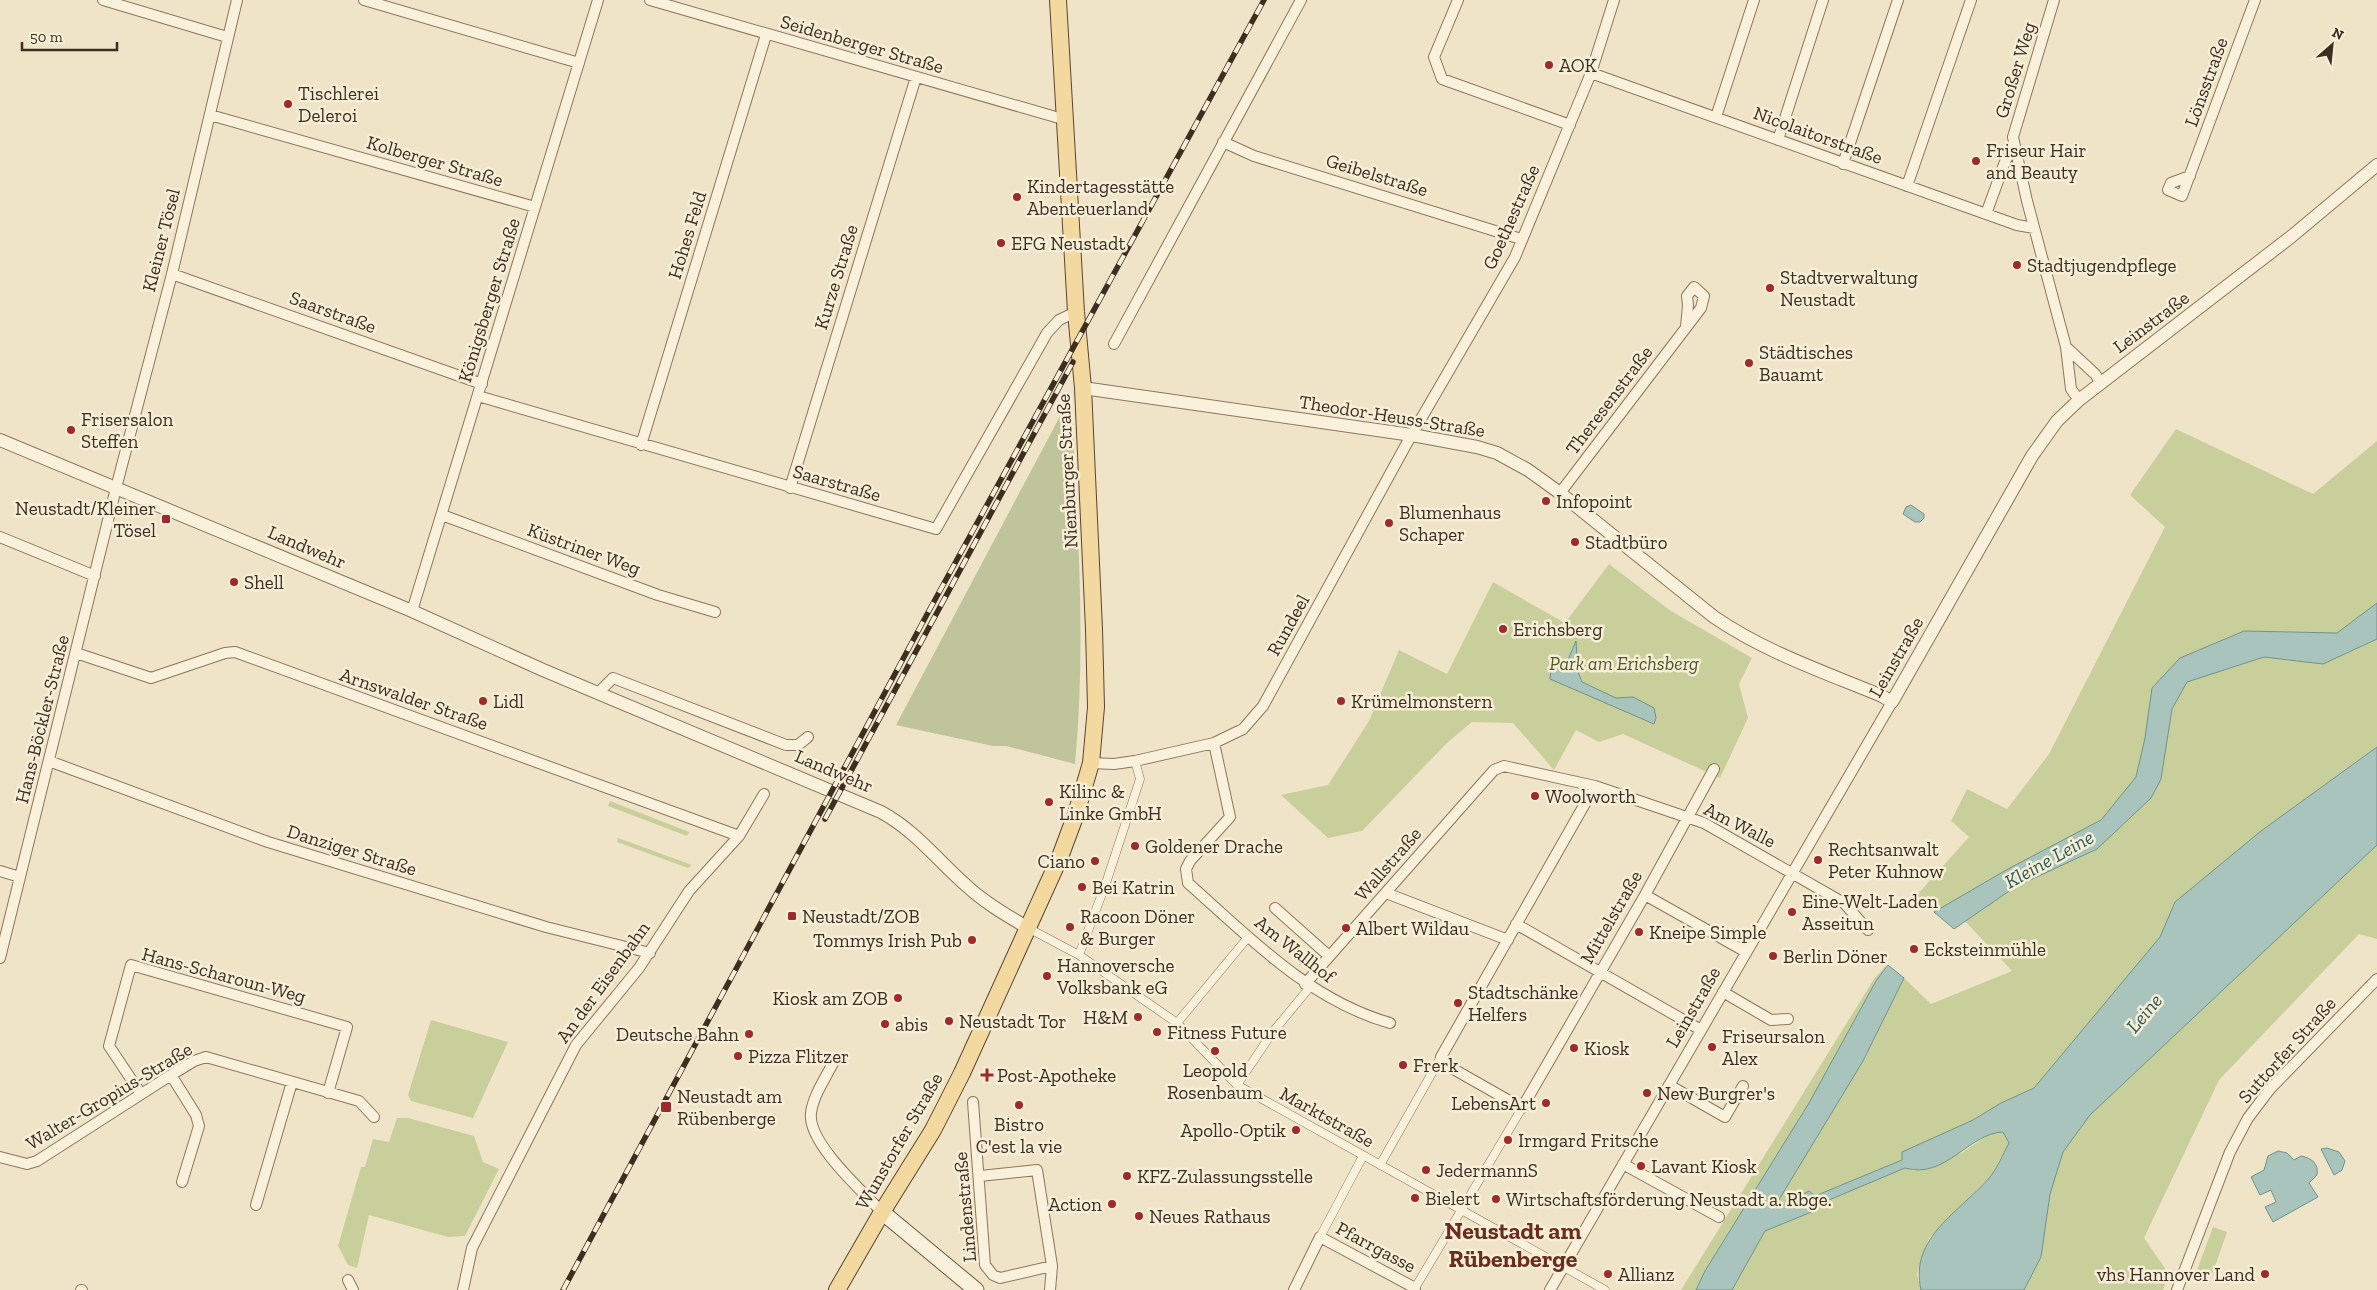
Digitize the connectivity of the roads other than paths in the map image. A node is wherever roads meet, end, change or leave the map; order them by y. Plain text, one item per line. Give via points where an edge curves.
1 (102, 0) edge
2 (237, 0) edge
3 (364, 0) edge
4 (598, 0) edge
5 (650, 0) edge
6 (1058, 0) edge
7 (1300, 0) edge
8 (1458, 0) edge
9 (1614, 0) edge
10 (1754, 0) edge
11 (1823, 0) edge
12 (1898, 0) edge
13 (1972, 0) edge
14 (2054, 0) edge
15 (2255, 0) edge
16 (766, 35) junction
17 (227, 36) junction
18 (579, 63) junction
19 (1591, 73) junction
20 (916, 77) junction
21 (210, 114) junction
22 (1716, 117) junction
23 (1066, 120) junction
24 (1570, 125) junction
25 (1778, 140) junction
26 (1222, 142) junction
27 (2014, 150) junction
28 (1843, 164) junction
29 (2377, 165) edge
30 (2190, 176) dead end
31 (1907, 186) junction
32 (535, 207) junction
33 (1986, 214) junction
34 (2034, 228) junction
35 (1521, 239) junction
36 (172, 274) junction
37 (1076, 312) junction
38 (1686, 327) dead end
39 (1114, 344) dead end
40 (2066, 347) junction
41 (2101, 383) junction
42 (482, 384) junction
43 (1083, 388) junction
44 (478, 396) junction
45 (2079, 400) junction
46 (1412, 435) junction
47 (0, 440) edge
48 (641, 445) junction
49 (116, 488) junction
50 (790, 488) junction
51 (1560, 494) junction
52 (442, 515) junction
53 (0, 537) edge
54 (95, 576) junction
55 (412, 611) junction
56 (715, 612) dead end
57 (76, 653) junction
58 (598, 693) junction
59 (1892, 702) junction
60 (808, 736) dead end
61 (1214, 743) junction
62 (49, 761) junction
63 (1135, 761) junction
64 (1091, 763) junction
65 (1498, 767) joint
66 (1714, 769) dead end
67 (1595, 786) junction
68 (764, 794) dead end
69 (1687, 818) junction
70 (739, 836) junction
71 (0, 871) edge
72 (1792, 873) junction
73 (20, 877) junction
74 (1386, 893) junction
75 (1645, 895) junction
76 (1275, 908) dead end
77 (1516, 924) junction
78 (1028, 928) junction
79 (1868, 930) dead end
80 (1248, 936) junction
81 (1508, 940) junction
82 (1746, 952) junction
83 (650, 953) junction
84 (1079, 956) junction
85 (1329, 956) junction
86 (0, 958) edge
87 (1600, 971) junction
88 (2377, 979) edge
89 (1307, 986) junction
90 (1723, 992) junction
91 (1788, 1019) dead end
92 (1177, 1023) junction
93 (1390, 1023) dead end
94 (1701, 1030) junction
95 (1441, 1057) junction
96 (833, 1063) dead end
97 (171, 1075) junction
98 (292, 1082) junction
99 (1669, 1084) junction
100 (1237, 1085) junction
101 (1743, 1086) dead end
102 (328, 1093) junction
103 (141, 1094) junction
104 (973, 1102) dead end
105 (1522, 1108) junction
106 (374, 1117) dead end
107 (1363, 1156) junction
108 (0, 1157) edge
109 (1623, 1164) junction
110 (1380, 1165) junction
111 (980, 1176) junction
112 (182, 1182) dead end
113 (256, 1205) dead end
114 (1461, 1210) junction
115 (882, 1212) junction
116 (1719, 1217) dead end
117 (1320, 1237) junction
118 (1052, 1266) junction
119 (1564, 1267) junction
120 (348, 1280) dead end
121 (1415, 1289) edge
122 (353, 1290) edge
123 (462, 1290) edge
124 (837, 1290) edge
125 (976, 1290) edge
126 (1050, 1290) edge
127 (1294, 1290) edge
128 (1550, 1290) edge
129 (1605, 1290) edge
130 (2176, 1290) edge

1 - 17 street
2 - 17 street, Kleiner Tösel
3 - 18 street
4 - 18 street, Königsberger Straße
5 - 16 street, Seidenberger Straße
6 - 23 main road, Nienburger Straße
7 - 26 street
8 - 24 street via 1434,57 1442,79
9 - 19 street, Goethestraße
10 - 22 street
11 - 25 street
12 - 28 street
13 - 31 street
14 - 27 street, Großer Weg via 2016,124
15 - 30 street, Lönsstraße
16 - 20 street, Seidenberger Straße
16 - 48 street, Hohes Feld
17 - 21 street, Kleiner Tösel
18 - 32 street, Königsberger Straße
19 - 22 street, Nicolaitorstraße
19 - 24 street, Goethestraße
20 - 23 street, Seidenberger Straße
20 - 50 street, Kurze Straße
21 - 32 street, Kolberger Straße
21 - 36 street, Kleiner Tösel
22 - 25 street, Nicolaitorstraße
23 - 37 main road, Nienburger Straße
24 - 35 street, Goethestraße
25 - 28 street, Nicolaitorstraße
26 - 35 street, Geibelstraße via 1254,156
26 - 39 street
27 - 33 street, Großer Weg via 2006,159
27 - 34 street, Großer Weg
28 - 31 street, Nicolaitorstraße
29 - 41 street, Leinstraße via 2292,236
31 - 33 street, Nicolaitorstraße
32 - 42 street, Königsberger Straße
33 - 34 street, Nicolaitorstraße
34 - 40 street, Großer Weg
35 - 46 street, Goethestraße via 1515,257
36 - 42 street, Saarstraße
36 - 49 street, Kleiner Tösel
37 - 43 main road, Nienburger Straße
37 - 50 street, Saarstraße via 1059,320 1048,333 936,529
38 - 51 street, Theresenstraße
40 - 41 street
40 - 45 street, Großer Weg via 2071,389
41 - 45 street, Leinstraße
42 - 44 street, Königsberger Straße
43 - 46 street, Theodor-Heuss-Straße
43 - 64 main road, Nienburger Straße via 1096,668
44 - 48 street, Saarstraße
44 - 52 street, Königsberger Straße
45 - 59 street, Leinstraße via 2057,421 2032,456
46 - 51 street, Theodor-Heuss-Straße via 1477,446 1497,453 1528,470
46 - 61 street, Rundeel via 1263,706 1243,729
47 - 49 street, Landwehr
48 - 50 street, Saarstraße
49 - 54 street, Hans-Böckler-Straße
49 - 55 street, Landwehr
51 - 59 street, Theodor-Heuss-Straße via 1740,635
52 - 55 street, Königsberger Straße
52 - 56 street, Küstriner Weg via 658,595
53 - 54 street
54 - 57 street, Hans-Böckler-Straße
55 - 58 street, Landwehr
57 - 62 street, Hans-Böckler-Straße
57 - 70 street, Arnswalder Straße via 151,678 235,652
58 - 60 street, Landwehr via 613,678 786,745 798,745
58 - 78 street, Landwehr via 894,819 926,844 968,888
59 - 72 street, Leinstraße
61 - 63 street, Rundeel
61 - 80 street, Am Wallhof via 1230,817 1190,861 1186,869 1188,883
62 - 73 street, Hans-Böckler-Straße
62 - 83 street, Danziger Straße via 268,842 527,921
63 - 64 street, Rundeel
63 - 84 street via 1140,779
64 - 78 main road, Nienburger Straße via 1064,848
65 - 67 street, Am Walle
65 - 74 street, Wallstraße
66 - 69 street, Mittelstraße
67 - 69 street, Am Walle
67 - 77 street
68 - 70 street, An der Eisenbahn
69 - 72 street, Am Walle via 1704,823
69 - 75 street, Mittelstraße
70 - 83 street, An der Eisenbahn via 689,891
71 - 73 street
72 - 79 street, Am Walle via 1844,903
72 - 82 street, Leinstraße
73 - 86 street, Hans-Böckler-Straße
74 - 81 street
74 - 85 street, Wallstraße
75 - 82 street
75 - 87 street, Mittelstraße
76 - 85 street
77 - 81 street
77 - 87 street
78 - 84 street, Marktstraße
78 - 115 main road, Wunstorfer Straße via 947,1103
80 - 89 street, Am Wallhof
80 - 92 street
81 - 95 street
82 - 90 street, Leinstraße
83 - 123 street, An der Eisenbahn via 576,1045 472,1248
84 - 92 street, Marktstraße
85 - 89 street, Wallstraße
87 - 94 street
87 - 105 street, Mittelstraße
88 - 130 street, Suttorfer Straße via 2270,1089 2248,1118 2230,1152
89 - 93 street, Am Wallhof via 1362,1016
89 - 100 street, Wallstraße
90 - 91 street via 1771,1020
90 - 94 street, Leinstraße
92 - 100 street, Marktstraße
94 - 99 street, Leinstraße
95 - 105 street via 1448,1066
95 - 110 street
96 - 115 street via 812,1104 813,1131 830,1155
97 - 98 street, Walter-Gropius-Straße via 206,1057
97 - 103 street, Walter-Gropius-Straße
97 - 112 street via 196,1115 199,1126
98 - 102 street, Walter-Gropius-Straße
98 - 113 street
99 - 101 street via 1725,1117
99 - 109 street, Leinstraße
100 - 107 street, Marktstraße
102 - 103 street, Hans-Scharoun-Weg via 347,1026 131,965 109,1046
102 - 106 street, Walter-Gropius-Straße via 359,1101
103 - 108 street, Walter-Gropius-Straße via 37,1161 27,1164
104 - 111 street, Lindenstraße
105 - 114 street, Mittelstraße
107 - 110 street, Marktstraße
107 - 117 street
109 - 116 street
109 - 119 street, Leinstraße
110 - 114 street, Marktstraße
111 - 118 street via 1036,1170
111 - 118 street, Lindenstraße via 985,1265 1000,1278
114 - 119 street, Marktstraße
114 - 121 street, Mittelstraße
115 - 124 main road, Wunstorfer Straße
115 - 125 main road
117 - 121 street, Pfarrgasse
117 - 127 street
118 - 126 street
119 - 128 street, Leinstraße
119 - 129 street, Marktstraße
120 - 122 street

